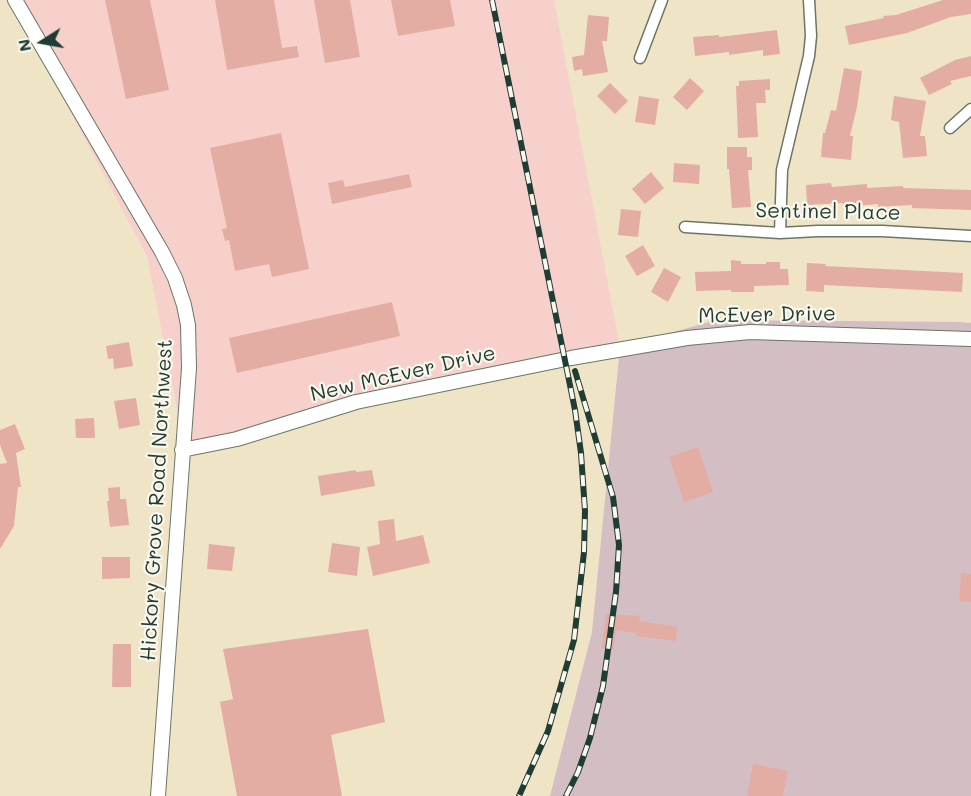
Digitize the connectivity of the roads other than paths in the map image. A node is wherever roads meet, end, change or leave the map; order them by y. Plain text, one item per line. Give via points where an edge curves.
1 (15, 0) edge
2 (662, 0) edge
3 (809, 0) edge
4 (640, 58) dead end
5 (971, 109) edge
6 (950, 128) dead end
7 (685, 227) dead end
8 (780, 233) junction
9 (971, 236) edge
10 (971, 339) edge
11 (565, 359) joint
12 (182, 450) junction
13 (158, 796) edge

1 - 12 street, Hickory Grove Road Northwest via 175,278 188,325 189,368
2 - 4 street
3 - 8 street via 809,56 782,170
5 - 6 street
7 - 8 street, Sentinel Place
8 - 9 street, Sentinel Place via 872,231
10 - 11 street, McEver Drive via 750,332 687,338
11 - 12 street, New McEver Drive via 356,402 237,439
12 - 13 street, Hickory Grove Road Northwest

